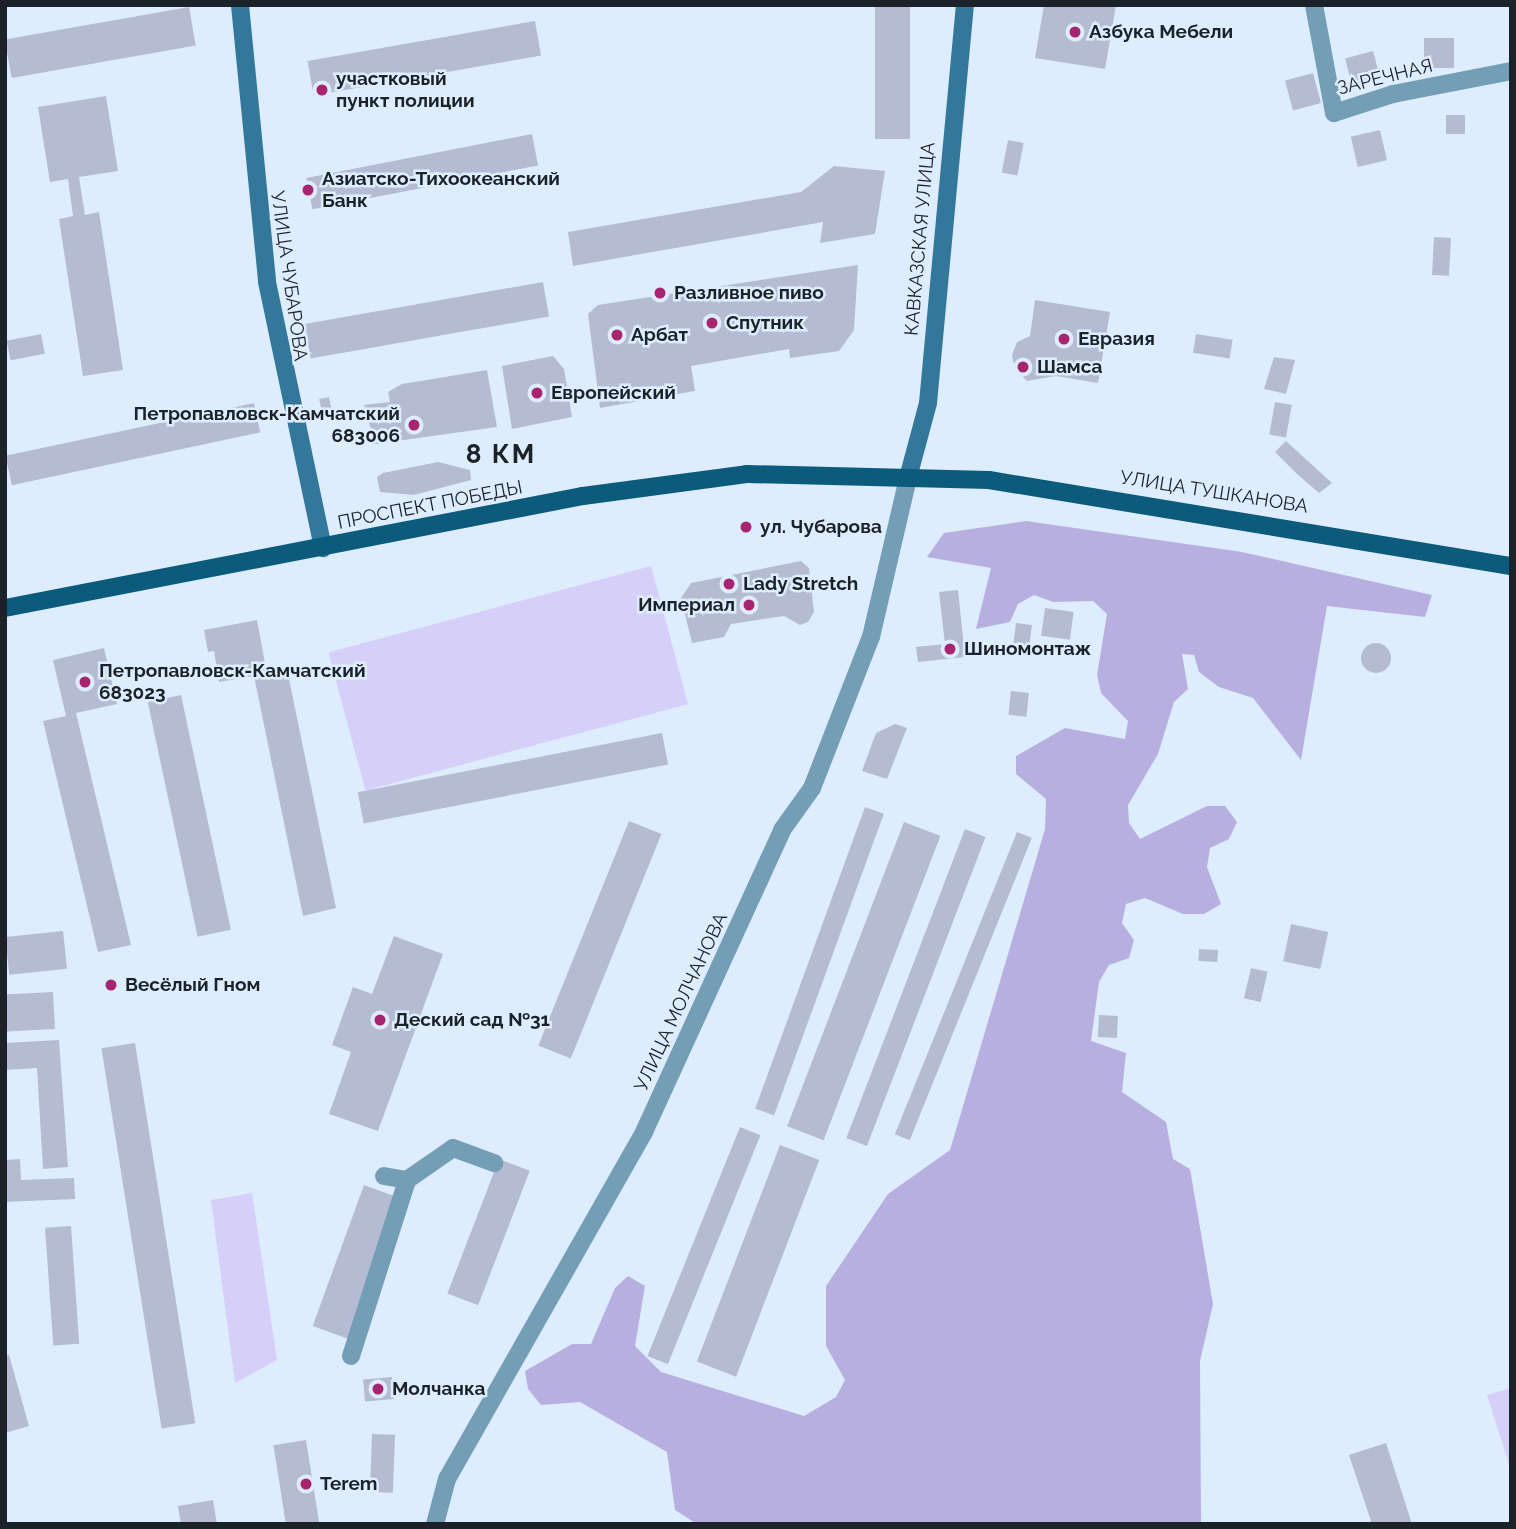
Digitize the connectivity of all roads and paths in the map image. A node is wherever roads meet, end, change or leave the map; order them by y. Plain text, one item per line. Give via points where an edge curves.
1 (240, 5) edge
2 (965, 5) edge
3 (1314, 5) edge
4 (1511, 71) edge
5 (909, 474) junction
6 (323, 548) junction
7 (1511, 566) edge
8 (5, 608) edge
9 (494, 1163) dead end
10 (384, 1176) dead end
11 (407, 1180) junction
12 (351, 1356) dead end
13 (435, 1524) edge

1 - 6 street, УЛИЦА ЧУБАРОВА via 267,282
2 - 5 street, КАВКАЗСКАЯ УЛИЦА via 928,403
3 - 4 street, ЗАРЕЧНАЯ via 1335,113 1393,94
5 - 6 main road, ПРОСПЕКТ ПОБЕДЫ via 747,474 650,486
5 - 7 main road, УЛИЦА ТУШКАНОВА via 1081,492
5 - 13 street, УЛИЦА МОЛЧАНОВА via 871,637 812,788 782,830 644,1132 447,1479
6 - 8 main road, ПРОСПЕКТ ПОБЕДЫ
9 - 11 street via 453,1148
10 - 11 street
11 - 12 street

